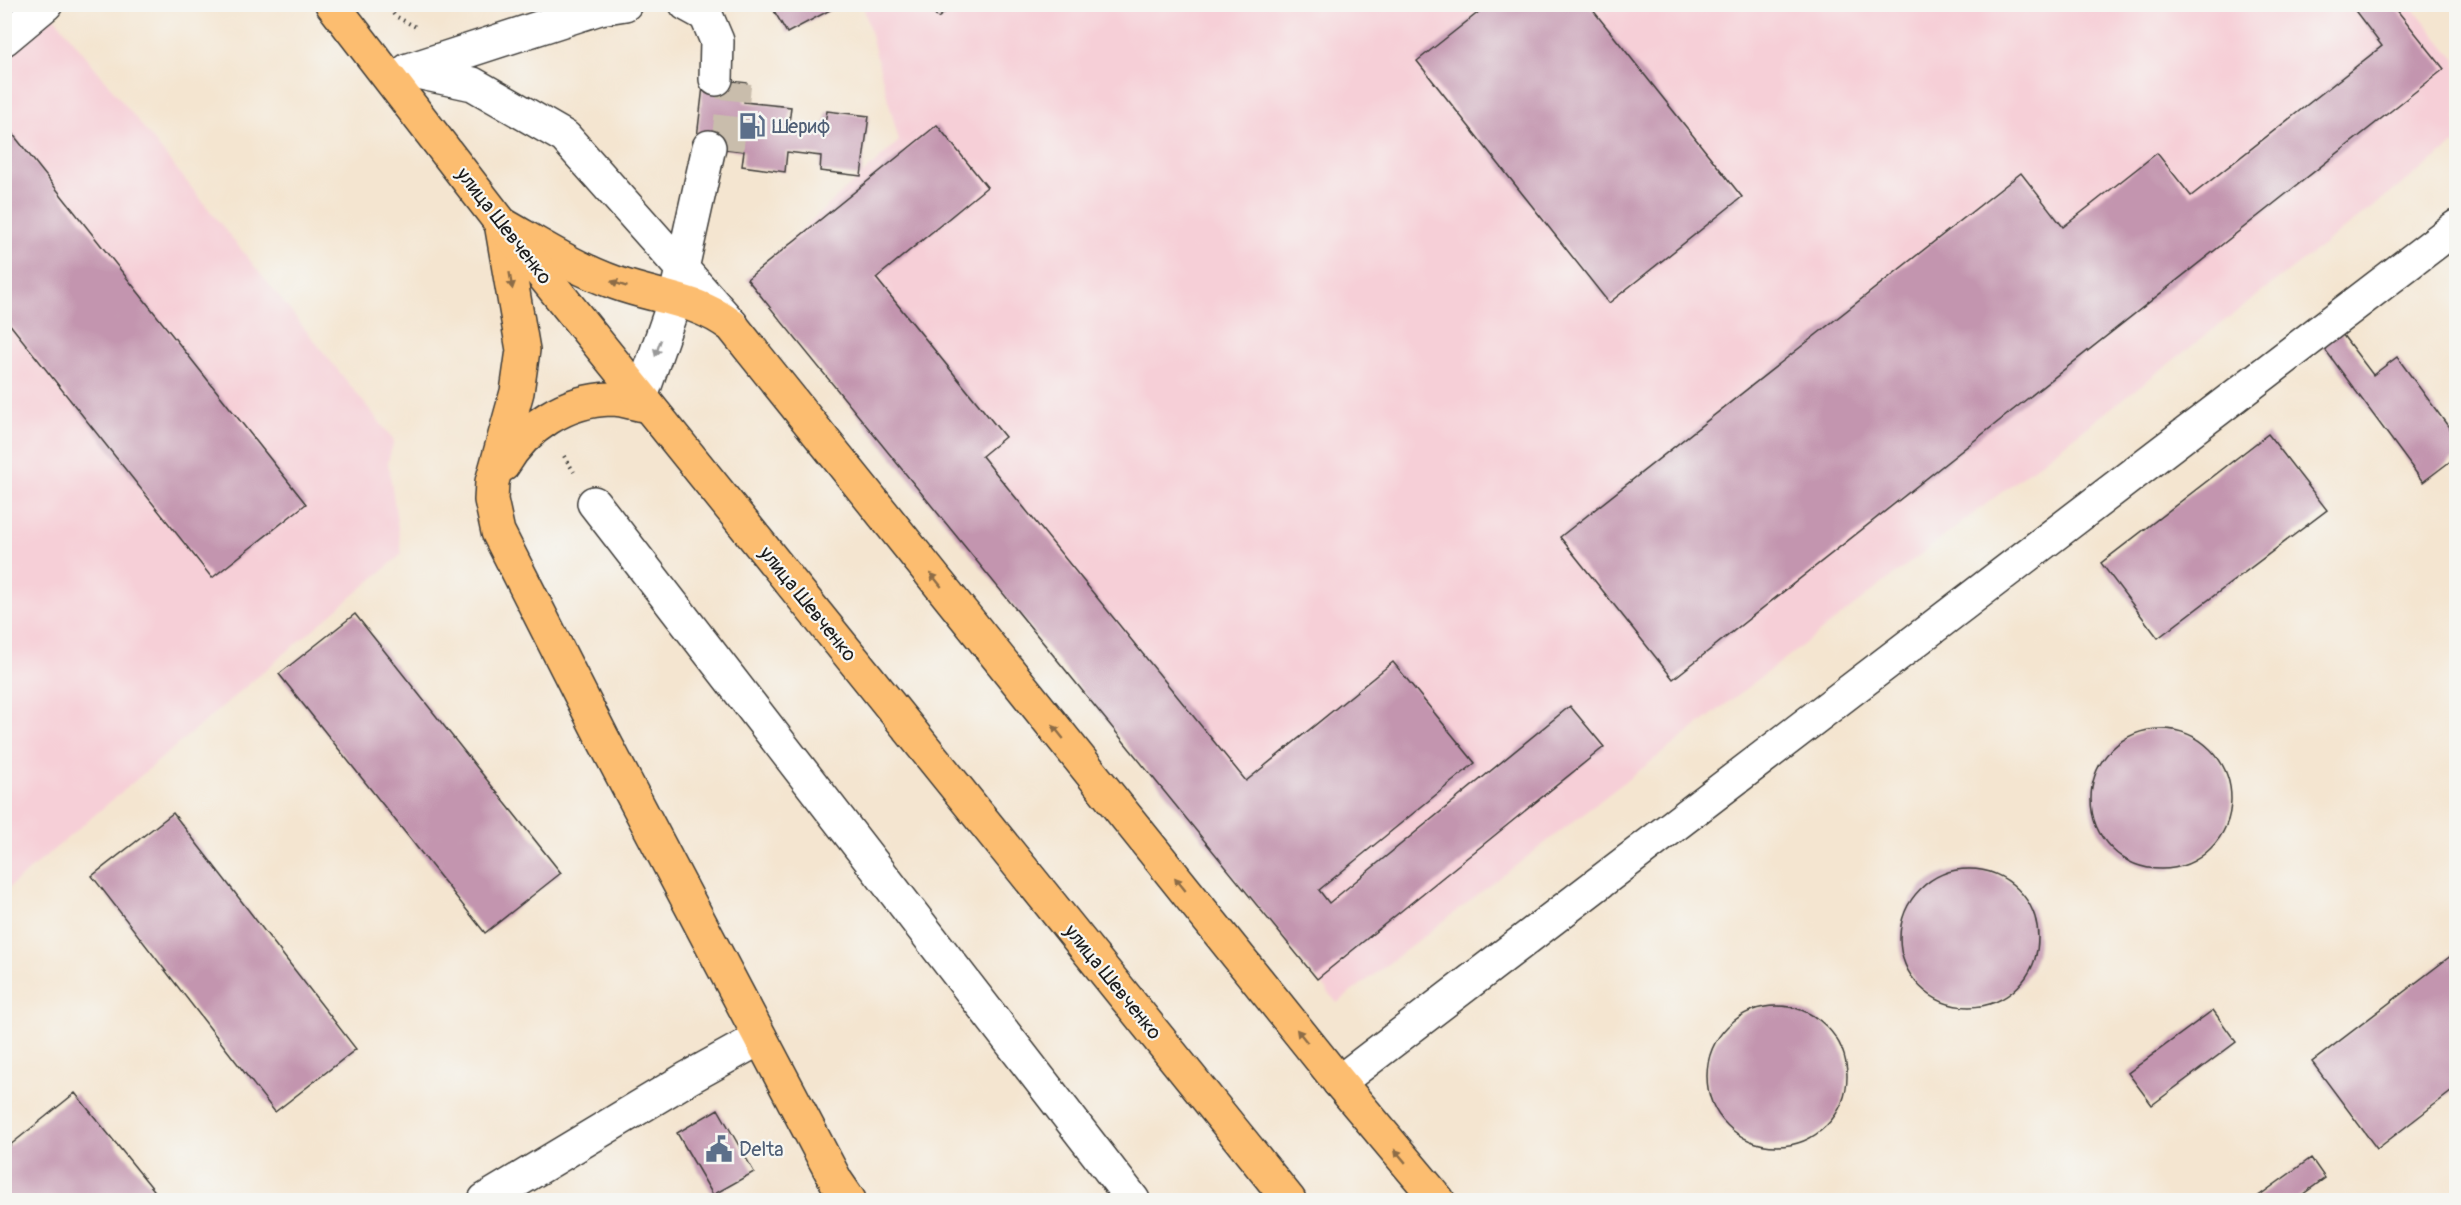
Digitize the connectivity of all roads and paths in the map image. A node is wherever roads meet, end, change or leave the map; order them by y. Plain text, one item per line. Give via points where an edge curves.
1 (46, 4) edge
2 (332, 4) edge
3 (625, 4) edge
4 (686, 4) edge
5 (716, 4) edge
6 (4, 39) edge
7 (397, 73) junction
8 (718, 148) tunnel mouth
9 (501, 223) junction
10 (2457, 227) edge
11 (684, 258) junction
12 (675, 300) junction
13 (732, 326) junction
14 (645, 401) junction
15 (492, 482) junction
16 (594, 503) dead end
17 (760, 1038) junction
18 (1339, 1082) junction
19 (841, 1194) edge
20 (485, 1200) edge
21 (1133, 1200) edge
22 (1289, 1200) edge
23 (1438, 1200) edge

1 - 6 street
2 - 7 main road, улица Шевченко
3 - 7 street via 600,8
4 - 5 street via 706,15 717,41 725,80 734,33
7 - 9 main road, улица Шевченко
7 - 11 street via 473,84 565,137
8 - 11 street
12 -> 9 main road via 584,270
9 - 14 main road, улица Шевченко
9 -> 15 main road via 523,350 518,392
10 - 18 street
11 - 12 street
11 - 13 street
12 - 13 main road via 707,309
12 -> 14 street
18 -> 13 main road
14 - 15 main road via 611,399 574,405 542,421 512,448
14 - 22 main road, улица Шевченко
15 - 17 main road via 491,500 504,547
16 - 21 street
17 - 19 main road
17 - 20 street
23 -> 18 main road

